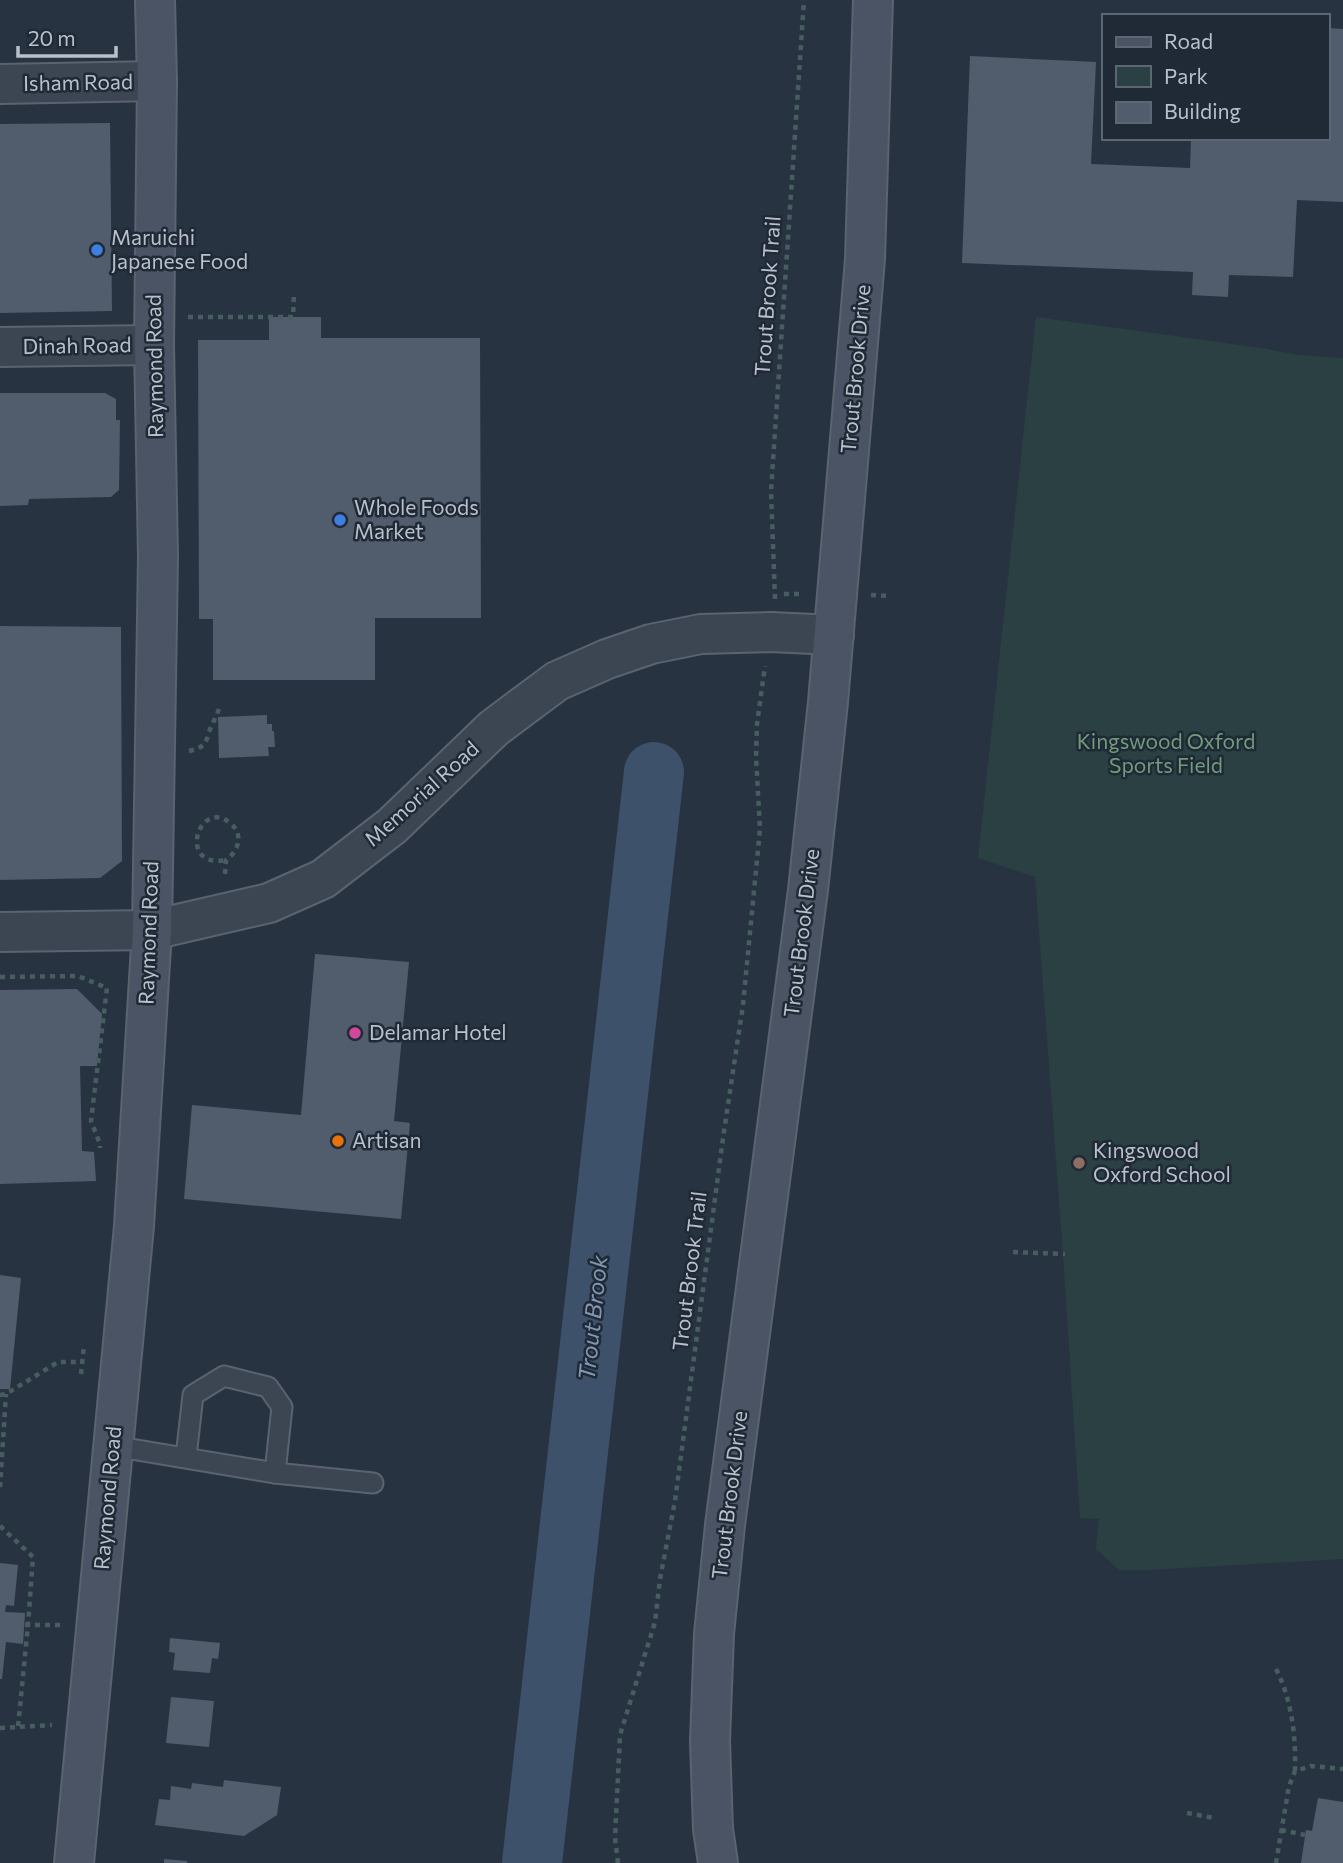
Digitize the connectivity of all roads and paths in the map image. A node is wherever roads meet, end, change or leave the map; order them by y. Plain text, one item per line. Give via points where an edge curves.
1 (155, 0) edge
2 (804, 0) edge
3 (873, 0) edge
4 (157, 81) junction
5 (0, 84) edge
6 (294, 294) dead end
7 (180, 317) dead end
8 (154, 345) junction
9 (0, 347) edge
10 (776, 594) dead end
11 (834, 635) junction
12 (764, 677) dead end
13 (219, 709) dead end
14 (181, 752) dead end
15 (226, 860) junction
16 (225, 874) dead end
17 (152, 930) junction
18 (0, 932) edge
19 (0, 977) edge
20 (100, 1157) dead end
21 (1013, 1252) dead end
22 (1065, 1254) dead end
23 (85, 1335) dead end
24 (3, 1395) edge
25 (113, 1446) junction
26 (186, 1457) junction
27 (275, 1473) junction
28 (373, 1483) dead end
29 (0, 1487) edge
30 (0, 1526) edge
31 (27, 1625) junction
32 (60, 1625) dead end
33 (1276, 1669) dead end
34 (52, 1725) dead end
35 (18, 1727) junction
36 (0, 1728) edge
37 (1343, 1769) edge
38 (1295, 1771) junction
39 (1187, 1813) dead end
40 (1214, 1818) dead end
41 (1281, 1830) junction
42 (1305, 1835) dead end
43 (74, 1863) edge
44 (618, 1863) edge
45 (718, 1863) edge
46 (1276, 1863) edge

1 - 4 street, Raymond Road
2 - 10 path, Trout Brook Trail via 771,491
3 - 11 street, Trout Brook Drive via 865,259
4 - 5 street, Isham Road
4 - 8 street, Raymond Road
6 - 7 path via 293,317
8 - 9 street, Dinah Road
8 - 17 street, Raymond Road via 158,557
11 - 17 street, Memorial Road via 701,634 651,644 556,681 494,728 392,826 323,879 269,903
11 - 45 street, Trout Brook Drive via 808,890 715,1620 710,1741
12 - 44 path, Trout Brook Trail via 756,756 760,829 743,1005 655,1622 620,1735
13 - 14 path via 207,743
15 - 15 path via 206,858 197,848 196,834 212,819 226,820 237,830 239,844
15 - 16 path
17 - 18 street, Memorial Road
17 - 25 street, Raymond Road via 134,1226
19 - 20 path via 78,976 107,988 91,1121
21 - 22 path
23 - 24 path via 82,1362 58,1362
24 - 29 path
25 - 26 lane
25 - 43 street, Raymond Road
26 - 27 lane
26 - 27 lane via 193,1395 224,1376 268,1387 282,1407
27 - 28 lane
30 - 31 path via 33,1558
31 - 32 path
31 - 35 path
33 - 38 path via 1286,1687
34 - 35 path
35 - 36 path
37 - 38 path via 1311,1766
38 - 41 path
39 - 40 path
41 - 42 path
41 - 46 path

